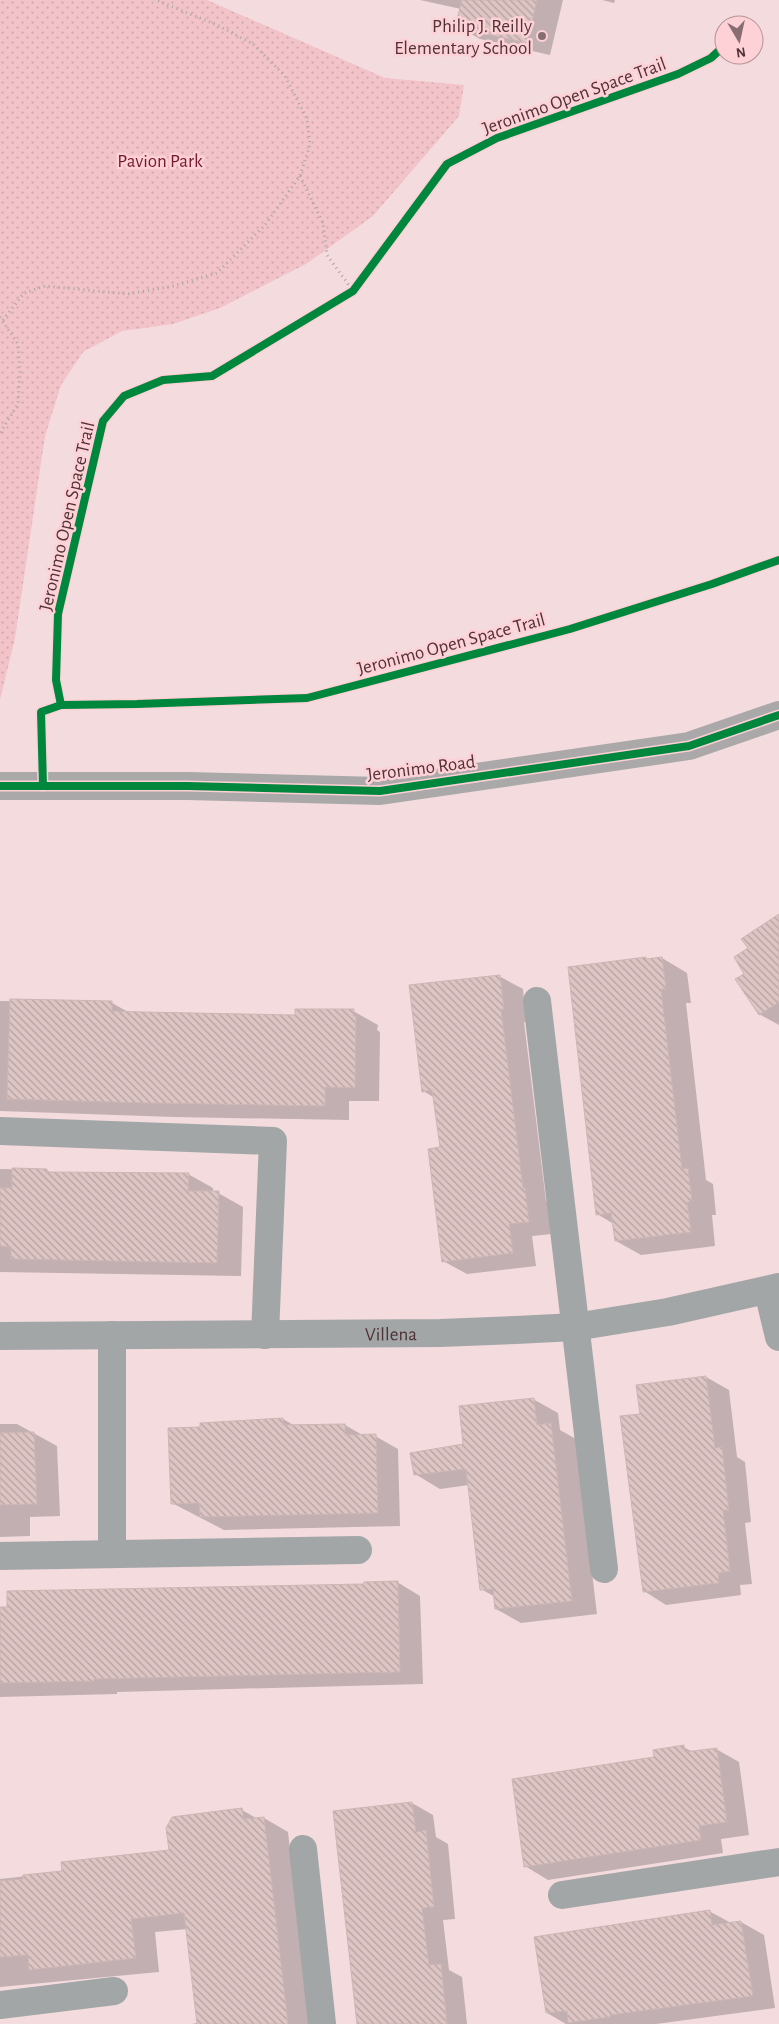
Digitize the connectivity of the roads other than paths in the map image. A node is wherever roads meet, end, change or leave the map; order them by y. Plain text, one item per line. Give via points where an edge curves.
1 (779, 715) edge
2 (0, 786) edge
3 (537, 1001) dead end
4 (0, 1131) edge
5 (773, 1289) edge
6 (575, 1327) junction
7 (112, 1335) junction
8 (265, 1335) junction
9 (0, 1336) edge
10 (779, 1337) edge
11 (358, 1550) dead end
12 (112, 1554) junction
13 (0, 1556) edge
14 (604, 1569) dead end
15 (303, 1850) dead end
16 (779, 1862) edge
17 (562, 1895) dead end
18 (114, 1991) dead end
19 (0, 2005) edge
20 (322, 2024) edge

1 - 2 main road, Jeronimo Road via 688,746 380,791
3 - 6 street
4 - 8 street via 272,1141
5 - 6 street, Villena via 668,1312
5 - 10 street
6 - 8 street, Villena via 440,1333
6 - 14 street
7 - 8 street, Villena
7 - 9 street, Villena
7 - 12 street
11 - 12 street
12 - 13 street
15 - 20 street
16 - 17 street
18 - 19 street

